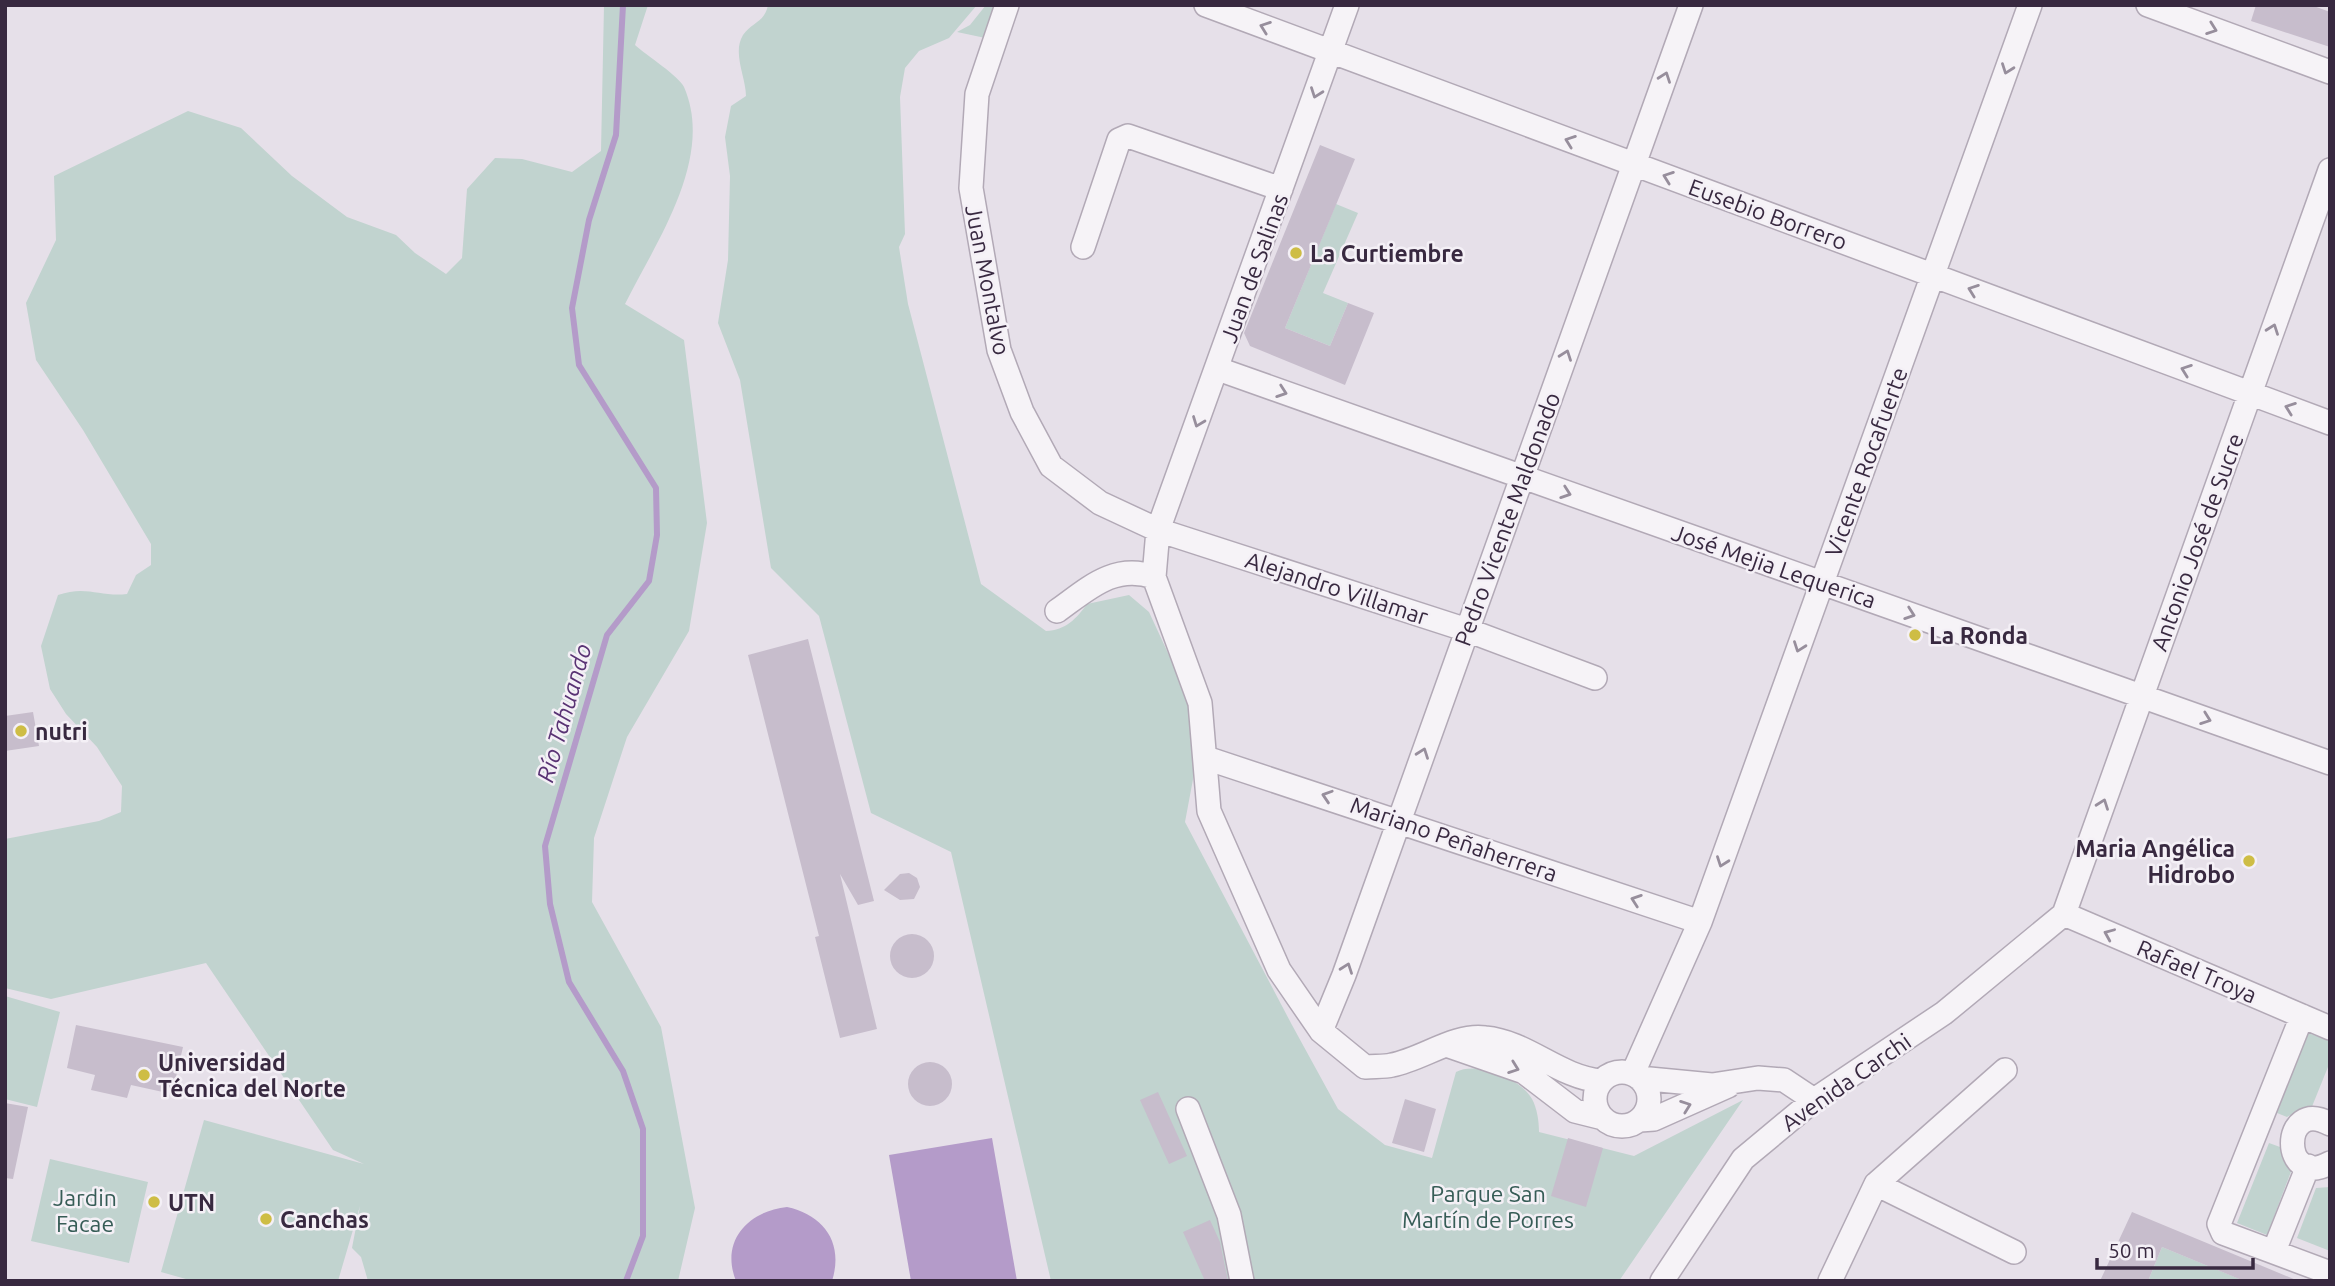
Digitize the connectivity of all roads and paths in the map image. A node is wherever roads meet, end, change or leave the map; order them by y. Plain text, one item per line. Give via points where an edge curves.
1 (1007, 5) edge
2 (1206, 5) edge
3 (1347, 5) edge
4 (1691, 5) edge
5 (2030, 5) edge
6 (2148, 5) edge
7 (1331, 51) junction
8 (2330, 72) edge
9 (1634, 164) junction
10 (2330, 170) edge
11 (1282, 189) junction
12 (1083, 247) dead end
13 (1933, 275) junction
14 (1218, 369) junction
15 (2250, 393) junction
16 (2330, 423) edge
17 (1522, 477) junction
18 (1158, 530) junction
19 (1154, 577) junction
20 (1822, 583) junction
21 (1057, 611) dead end
22 (1467, 630) junction
23 (1595, 678) dead end
24 (2142, 696) junction
25 (1206, 758) junction
26 (2330, 763) edge
27 (1399, 820) junction
28 (2064, 914) junction
29 (1700, 922) junction
30 (2302, 1016) junction
31 (2330, 1028) edge
32 (1321, 1031) junction
33 (1450, 1046) junction
34 (2005, 1070) dead end
35 (1636, 1075) junction
36 (1601, 1081) junction
37 (1731, 1084) junction
38 (1814, 1100) junction
39 (1188, 1110) dead end
40 (2328, 1115) edge
41 (1603, 1118) junction
42 (1640, 1120) junction
43 (2262, 1123) junction
44 (2292, 1135) junction
45 (2319, 1165) edge
46 (1876, 1185) junction
47 (2014, 1251) dead end
48 (2274, 1251) junction
49 (2330, 1273) edge
50 (1242, 1281) edge
51 (1662, 1281) edge
52 (1830, 1281) edge

1 - 18 street, Juan Montalvo via 977,94 971,188 999,350 1022,412 1051,466 1100,503
7 -> 2 street, Eusebio Borrero
3 - 7 street, Juan de Salinas
9 -> 4 street, Pedro Vicente Maldonado
5 -> 13 street, Vicente Rocafuerte
6 -> 8 street
9 -> 7 street, Eusebio Borrero
7 -> 11 street, Juan de Salinas
13 -> 9 street, Eusebio Borrero
17 -> 9 street, Pedro Vicente Maldonado
15 -> 10 street, Antonio José de Sucre
11 - 12 street via 1128,136 1119,140
11 - 14 street, Juan de Salinas
15 -> 13 street, Eusebio Borrero
13 - 20 street, Vicente Rocafuerte
14 -> 17 street, José Mejia Lequerica
14 -> 18 street, Juan de Salinas
16 -> 15 street, Eusebio Borrero
15 - 24 street, Antonio José de Sucre
17 -> 20 street, José Mejia Lequerica
17 - 22 street, Pedro Vicente Maldonado
18 - 19 street, Juan de Salinas
18 - 22 street, Alejandro Villamar
19 - 21 street via 1141,572 1105,577
19 - 25 street via 1200,704
20 -> 24 street, José Mejia Lequerica
20 -> 29 street, Vicente Rocafuerte
22 - 23 street, Alejandro Villamar
27 -> 22 street, Pedro Vicente Maldonado
24 -> 26 street, José Mejia Lequerica
28 -> 24 street, Antonio José de Sucre
27 -> 25 street, Mariano Peñaherrera
25 - 32 street via 1209,811 1279,970
29 -> 27 street, Mariano Peñaherrera
32 -> 27 street, Pedro Vicente Maldonado
30 -> 28 street, Rafael Troya
28 - 38 street, Avenida Carchi via 1944,1013
29 - 35 street, Vicente Rocafuerte
30 - 31 street, Rafael Troya
30 - 43 street
32 - 33 street via 1365,1067 1392,1065
33 - 36 street via 1469,1037 1504,1041 1573,1076
33 -> 41 street via 1524,1072 1575,1111
34 - 46 street
35 - 36 street via 1611,1073
35 - 37 street
35 - 42 street via 1650,1099
36 - 41 street via 1595,1102
37 - 38 street via 1758,1078 1784,1080
42 -> 37 street via 1654,1119
38 - 51 street, Avenida Carchi via 1743,1158
39 - 50 street via 1229,1215
40 - 44 street via 2304,1122
41 - 42 street via 1618,1126
43 - 44 street
43 - 48 street via 2219,1224 2223,1233
44 - 45 street via 2294,1156
45 - 48 street
46 - 47 street
46 - 52 street
48 - 49 street

